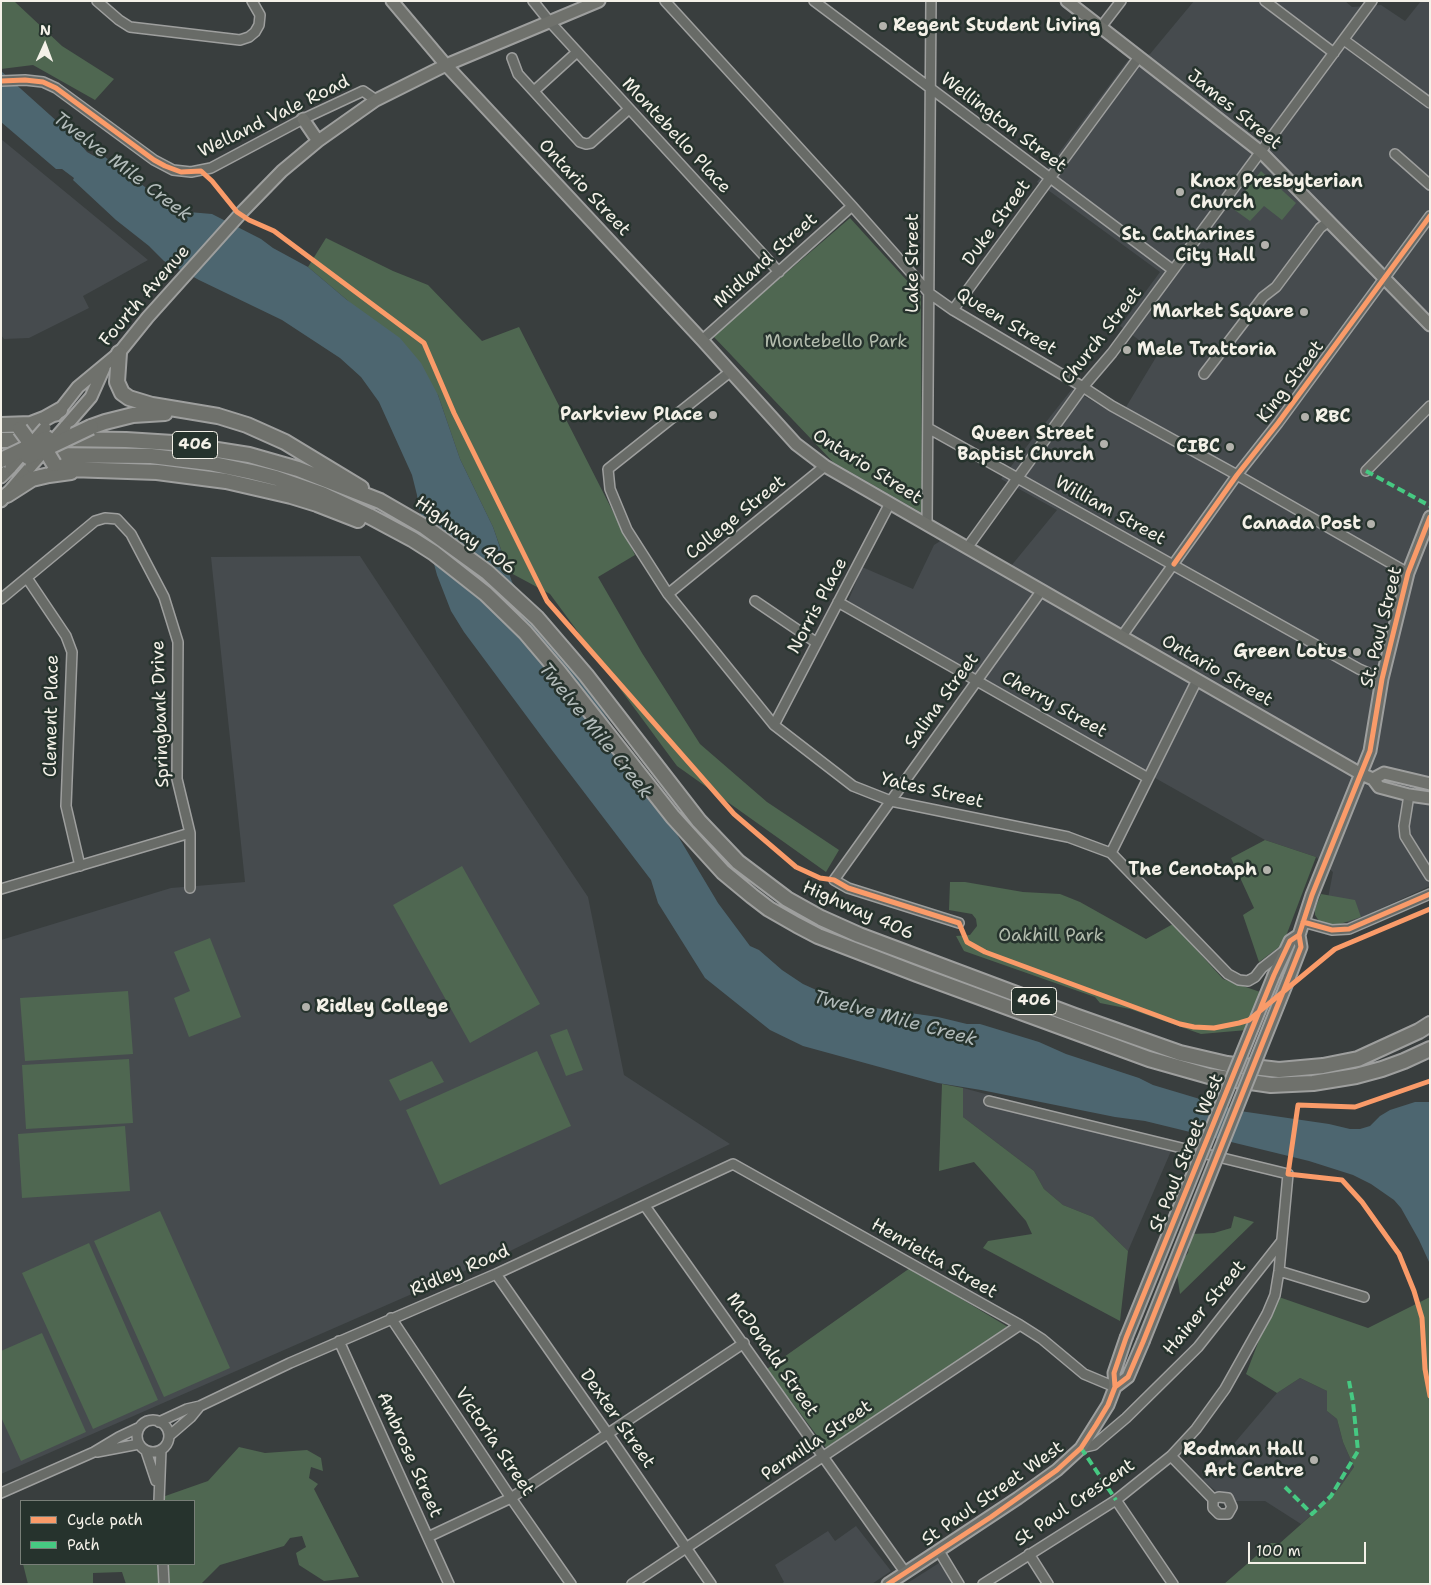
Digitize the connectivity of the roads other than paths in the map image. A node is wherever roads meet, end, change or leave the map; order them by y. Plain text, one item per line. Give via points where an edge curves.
1 (97, 1) edge
2 (252, 1) edge
3 (392, 1) edge
4 (533, 1) edge
5 (599, 1) edge
6 (665, 1) edge
7 (814, 1) edge
8 (930, 1) edge
9 (1067, 1) edge
10 (1121, 1) edge
11 (1265, 1) edge
12 (1372, 1) edge
13 (549, 22) junction
14 (1101, 28) junction
15 (1344, 40) junction
16 (577, 52) junction
17 (1334, 53) junction
18 (1139, 57) junction
19 (512, 58) dead end
20 (446, 66) junction
21 (1, 81) edge
22 (930, 88) junction
23 (534, 91) junction
24 (376, 100) junction
25 (1430, 103) edge
26 (629, 110) junction
27 (303, 119) junction
28 (318, 141) junction
29 (1261, 152) junction
30 (1395, 154) dead end
31 (1050, 178) junction
32 (1430, 185) edge
33 (852, 206) junction
34 (1430, 216) edge
35 (1329, 221) junction
36 (1173, 270) junction
37 (779, 272) junction
38 (1384, 278) junction
39 (929, 293) junction
40 (953, 310) junction
41 (1430, 325) edge
42 (702, 340) junction
43 (119, 353) junction
44 (104, 367) junction
45 (730, 372) junction
46 (1204, 374) dead end
47 (1083, 387) junction
48 (1430, 406) edge
49 (60, 410) junction
50 (200, 414) junction
51 (9, 427) edge
52 (66, 427) joint
53 (928, 428) junction
54 (47, 435) junction
55 (1, 440) edge
56 (1, 455) edge
57 (29, 458) junction
58 (825, 466) junction
59 (4, 468) edge
60 (86, 470) junction
61 (1366, 471) dead end
62 (1237, 475) junction
63 (1019, 479) junction
64 (8, 493) edge
65 (380, 501) junction
66 (890, 503) junction
67 (1430, 517) edge
68 (927, 524) junction
69 (968, 548) junction
70 (1174, 564) junction
71 (455, 571) junction
72 (1408, 573) junction
73 (27, 578) junction
74 (1042, 590) junction
75 (668, 594) junction
76 (1, 599) edge
77 (755, 601) dead end
78 (838, 602) junction
79 (1122, 636) junction
80 (817, 643) junction
81 (1382, 679) junction
82 (1197, 680) junction
83 (977, 681) junction
84 (774, 725) junction
85 (1362, 774) junction
86 (1148, 778) junction
87 (1373, 779) junction
88 (1430, 784) edge
89 (1409, 795) junction
90 (1430, 798) edge
91 (891, 801) junction
92 (190, 833) junction
93 (1111, 853) junction
94 (80, 866) junction
95 (1430, 876) edge
96 (190, 888) dead end
97 (1, 889) edge
98 (1430, 894) edge
99 (1303, 922) junction
100 (959, 923) dead end
101 (1299, 935) junction
102 (1286, 950) junction
103 (1430, 1024) edge
104 (1430, 1049) edge
105 (989, 1101) dead end
106 (733, 1164) joint
107 (645, 1206) junction
108 (1281, 1241) junction
109 (1279, 1271) junction
110 (496, 1274) junction
111 (1364, 1297) dead end
112 (391, 1318) junction
113 (1020, 1326) junction
114 (339, 1341) junction
115 (744, 1343) junction
116 (1114, 1387) junction
117 (200, 1406) junction
118 (159, 1422) junction
119 (138, 1428) junction
120 (608, 1434) junction
121 (169, 1436) junction
122 (139, 1444) junction
123 (1081, 1448) junction
124 (161, 1450) junction
125 (146, 1451) junction
126 (94, 1452) junction
127 (823, 1456) junction
128 (1171, 1456) junction
129 (158, 1488) junction
130 (1, 1493) edge
131 (511, 1498) junction
132 (1214, 1499) dead end
133 (159, 1500) edge
134 (1116, 1500) junction
135 (428, 1536) junction
136 (686, 1548) junction
137 (939, 1551) junction
138 (1028, 1554) junction
139 (163, 1565) edge
140 (905, 1572) junction
141 (164, 1584) edge
142 (449, 1584) edge
143 (571, 1584) edge
144 (632, 1584) edge
145 (711, 1584) edge
146 (888, 1584) edge
147 (959, 1584) edge
148 (983, 1584) edge
149 (1048, 1584) edge
150 (1173, 1584) edge

1 - 2 street via 130,27 240,40 249,37 259,25 260,15
3 - 20 main road, Ontario Street
4 - 13 street, Montebello Place
5 - 13 main road, Fourth Avenue
6 - 33 street, Queen Street
7 - 22 street, Wellington Street
8 - 22 street, Lake Street
9 - 14 main road, James Street
10 - 14 street
11 - 17 street
12 - 15 street, Church Street
13 - 16 street, Montebello Place
13 - 20 main road, Fourth Avenue
14 - 18 main road, James Street
15 - 17 street, Church Street
15 - 25 street
16 - 23 street
16 - 26 street, Montebello Place
17 - 29 street, Church Street
18 - 29 main road, James Street
18 - 31 street, Duke Street
19 - 23 street via 518,74
20 - 24 main road, Fourth Avenue
20 - 42 main road, Ontario Street
21 - 27 street, Welland Vale Road via 43,82 56,88 154,160 181,172 211,168
22 - 31 street, Wellington Street
22 - 39 street, Lake Street
23 - 26 street via 580,142 586,144
24 - 27 street, Welland Vale Road via 363,91
24 - 28 main road, Fourth Avenue
26 - 37 street, Montebello Place
27 - 28 main road
28 - 43 main road, Fourth Avenue via 243,210
29 - 35 main road, James Street
29 - 36 street, Church Street
30 - 32 street
31 - 36 street, Wellington Street
31 - 40 street, Duke Street
33 - 37 street, Midland Street
33 - 39 street, Queen Street
34 - 38 street, King Street
35 - 38 main road, James Street
35 - 46 street via 1320,228 1276,287 1262,297
36 - 47 street, Church Street
37 - 42 street, Midland Street
38 - 41 main road, James Street
38 - 62 street, King Street
39 - 40 street, Queen Street
39 - 53 street, Lake Street
40 - 47 street, Queen Street
42 - 45 main road, Ontario Street
43 - 44 main road, Fourth Avenue
43 - 50 highway via 116,378 125,396 137,402
44 - 49 main road, Fourth Avenue via 78,387
44 - 52 main road, Fourth Avenue via 91,397
45 - 58 main road, Ontario Street via 796,444
45 - 75 street, Yates Street via 608,469 610,489 627,530
47 - 62 street, Queen Street
47 - 63 street, Church Street
48 - 61 street
49 - 51 highway via 32,424
49 - 54 highway
50 - 54 highway, bridge via 133,415
50 - 65 highway via 233,420 273,436
51 - 57 highway, bridge via 27,437
52 - 54 highway, bridge
53 - 63 street, William Street
53 - 68 street, Lake Street
54 - 57 highway, bridge
54 - 57 main road, bridge
54 - 60 highway, bridge via 49,457 54,464
55 - 65 highway, Highway 406 / 406 via 126,440 208,447 290,467
56 - 71 highway, Highway 406 / 406 via 121,454 172,458 276,478 322,494 369,516 426,548
57 - 59 highway, bridge
57 - 64 highway
58 - 66 main road, Ontario Street
58 - 75 street, College Street
60 - 64 highway via 38,477
60 - 71 highway via 157,472 266,489 341,513 398,539
62 - 70 street, King Street
62 - 72 street, Queen Street
63 - 69 street, Church Street
63 - 70 street, William Street
65 - 103 highway, Highway 406 / 406 via 425,527 487,572 521,602 564,649 724,850 771,889 839,927 1092,1022 1180,1053 1227,1064 1279,1070 1323,1066 1358,1058 1420,1032
66 - 68 main road, Ontario Street
66 - 78 street, Norris Place
67 - 72 main road, St. Paul Street
68 - 69 main road, Ontario Street
69 - 74 main road, Ontario Street
70 - 79 street, King Street
70 - 81 street, William Street
71 - 104 highway, Highway 406 / 406 via 486,594 525,632 702,851 729,878 769,909 797,925 826,939 1140,1055 1210,1076 1271,1085 1314,1083 1364,1074
72 - 81 main road, St. Paul Street
73 - 76 street
73 - 92 street, Springbank Drive via 94,521 105,518 117,520 131,534 164,597 178,642 177,780
73 - 94 street, Clement Place via 66,636 72,652 66,806
74 - 79 main road, Ontario Street
74 - 83 street, Salina Street
75 - 84 street, Yates Street
77 - 80 street
78 - 80 street, Norris Place
78 - 83 street, Cherry Street
79 - 82 main road, Ontario Street
80 - 84 street, Norris Place
81 - 85 main road, St. Paul Street via 1370,751
82 - 85 main road, Ontario Street
82 - 86 street
83 - 86 street, Cherry Street
83 - 91 street, Salina Street
84 - 91 street, Yates Street via 852,786
85 - 87 main road, Ontario Street
85 - 99 main road, St Paul Street West via 1321,870
86 - 93 street
87 - 88 main road via 1384,773
87 - 89 main road, Ontario Street via 1379,787
89 - 90 main road, Ontario Street
89 - 95 street via 1405,836
91 - 93 street, Yates Street via 1068,837
91 - 100 street, Salina Street via 834,880 848,888
92 - 94 street
92 - 96 street, Springbank Drive
93 - 102 street, Yates Street via 1228,974 1248,981
94 - 97 street
98 - 99 street via 1349,929 1332,930
99 - 101 main road, St Paul Street West
101 - 102 main road, St Paul Street West via 1290,941
101 - 116 main road, St Paul Street West, bridge via 1301,947 1143,1342 1128,1377
102 - 116 main road, St Paul Street West, bridge via 1126,1338 1114,1373
105 - 108 street, St Paul Crescent via 1288,1174
106 - 107 street, Ridley Road
106 - 113 street, Henrietta Street
107 - 110 street, Ridley Road
107 - 115 street, McDonald Street
108 - 109 street, St Paul Crescent
108 - 123 street, Hainer Street via 1198,1347 1126,1418 1094,1445
109 - 111 street
109 - 128 street, St Paul Crescent via 1267,1314 1225,1389 1196,1429
110 - 112 street, Ridley Road
110 - 120 street, Dexter Street
112 - 114 street, Ridley Road
112 - 131 street, Victoria Street
113 - 116 street, Henrietta Street via 1042,1339 1084,1374
113 - 127 street, Permilla Street
114 - 117 street, Ridley Road
114 - 135 street, Ambrose Street
115 - 120 street
115 - 127 street, McDonald Street
116 - 123 main road, St Paul Street West via 1108,1405
117 - 118 street, Ridley Road
117 - 121 street, Ridley Road
118 - 119 street via 146,1422
118 - 121 street via 165,1426
119 - 122 street
119 - 126 street
120 - 131 street
120 - 136 street, Dexter Street
121 - 124 street
122 - 125 street
122 - 126 street
123 - 137 main road, St Paul Street West via 1057,1470
124 - 125 street
124 - 129 street
125 - 129 street
126 - 130 street
127 - 136 street, Permilla Street
127 - 140 street, McDonald Street
128 - 132 street
128 - 134 street, St Paul Crescent
129 - 133 street
131 - 135 street
131 - 143 street, Victoria Street
134 - 138 street, St Paul Crescent
134 - 150 street
135 - 142 street, Ambrose Street
136 - 144 street, Permilla Street
136 - 145 street, Dexter Street
137 - 140 main road, St Paul Street West
137 - 147 street
138 - 148 street, St Paul Crescent
138 - 149 street
139 - 141 street
140 - 146 main road, St Paul Street West

